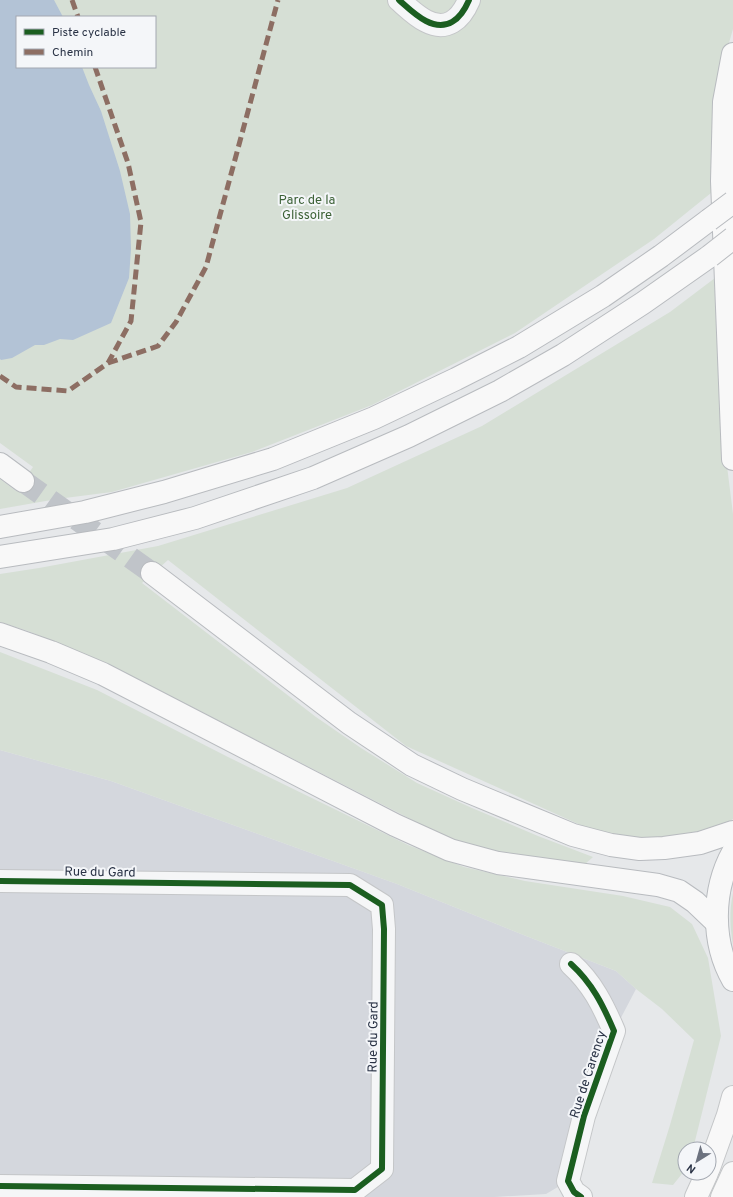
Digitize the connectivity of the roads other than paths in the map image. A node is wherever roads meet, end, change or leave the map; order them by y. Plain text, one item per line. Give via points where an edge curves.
1 (398, 0) edge
2 (469, 0) edge
3 (733, 54) edge
4 (733, 202) edge
5 (733, 238) edge
6 (733, 459) edge
7 (0, 464) edge
8 (23, 481) tunnel mouth
9 (0, 527) edge
10 (0, 557) edge
11 (152, 573) tunnel mouth
12 (0, 634) edge
13 (733, 832) edge
14 (733, 852) edge
15 (0, 881) edge
16 (717, 923) junction
17 (570, 964) dead end
18 (733, 980) edge
19 (733, 1097) edge
20 (717, 1146) edge
21 (733, 1173) edge
22 (703, 1181) edge
23 (0, 1186) edge
24 (109, 1192) edge
25 (581, 1197) edge
26 (696, 1197) edge
27 (722, 1197) edge

1 - 2 street via 426,21 438,25 447,25 457,20
3 - 6 main road via 724,102 722,181
4 - 9 main road, bridge via 603,296 519,347 374,418 273,459 164,492 85,512
5 - 10 main road, bridge via 643,303 563,356 500,391 409,436 313,478 195,518 113,539
7 - 8 main road
11 - 13 main road via 350,723 412,764 462,789 574,835 611,845 640,849 664,848 700,843
12 - 16 main road via 103,674 395,825 450,850 498,863 658,885 679,891
14 - 16 main road via 721,880
15 - 24 street, Rue du Gard via 350,885 382,905 382,1169 355,1190
16 - 18 main road via 721,949
17 - 25 street, Rue de Carency via 583,976 604,1005 614,1031 584,1116 568,1180 574,1192
19 - 20 main road
21 - 27 main road
22 - 26 main road
23 - 24 street, Rue du Gard

